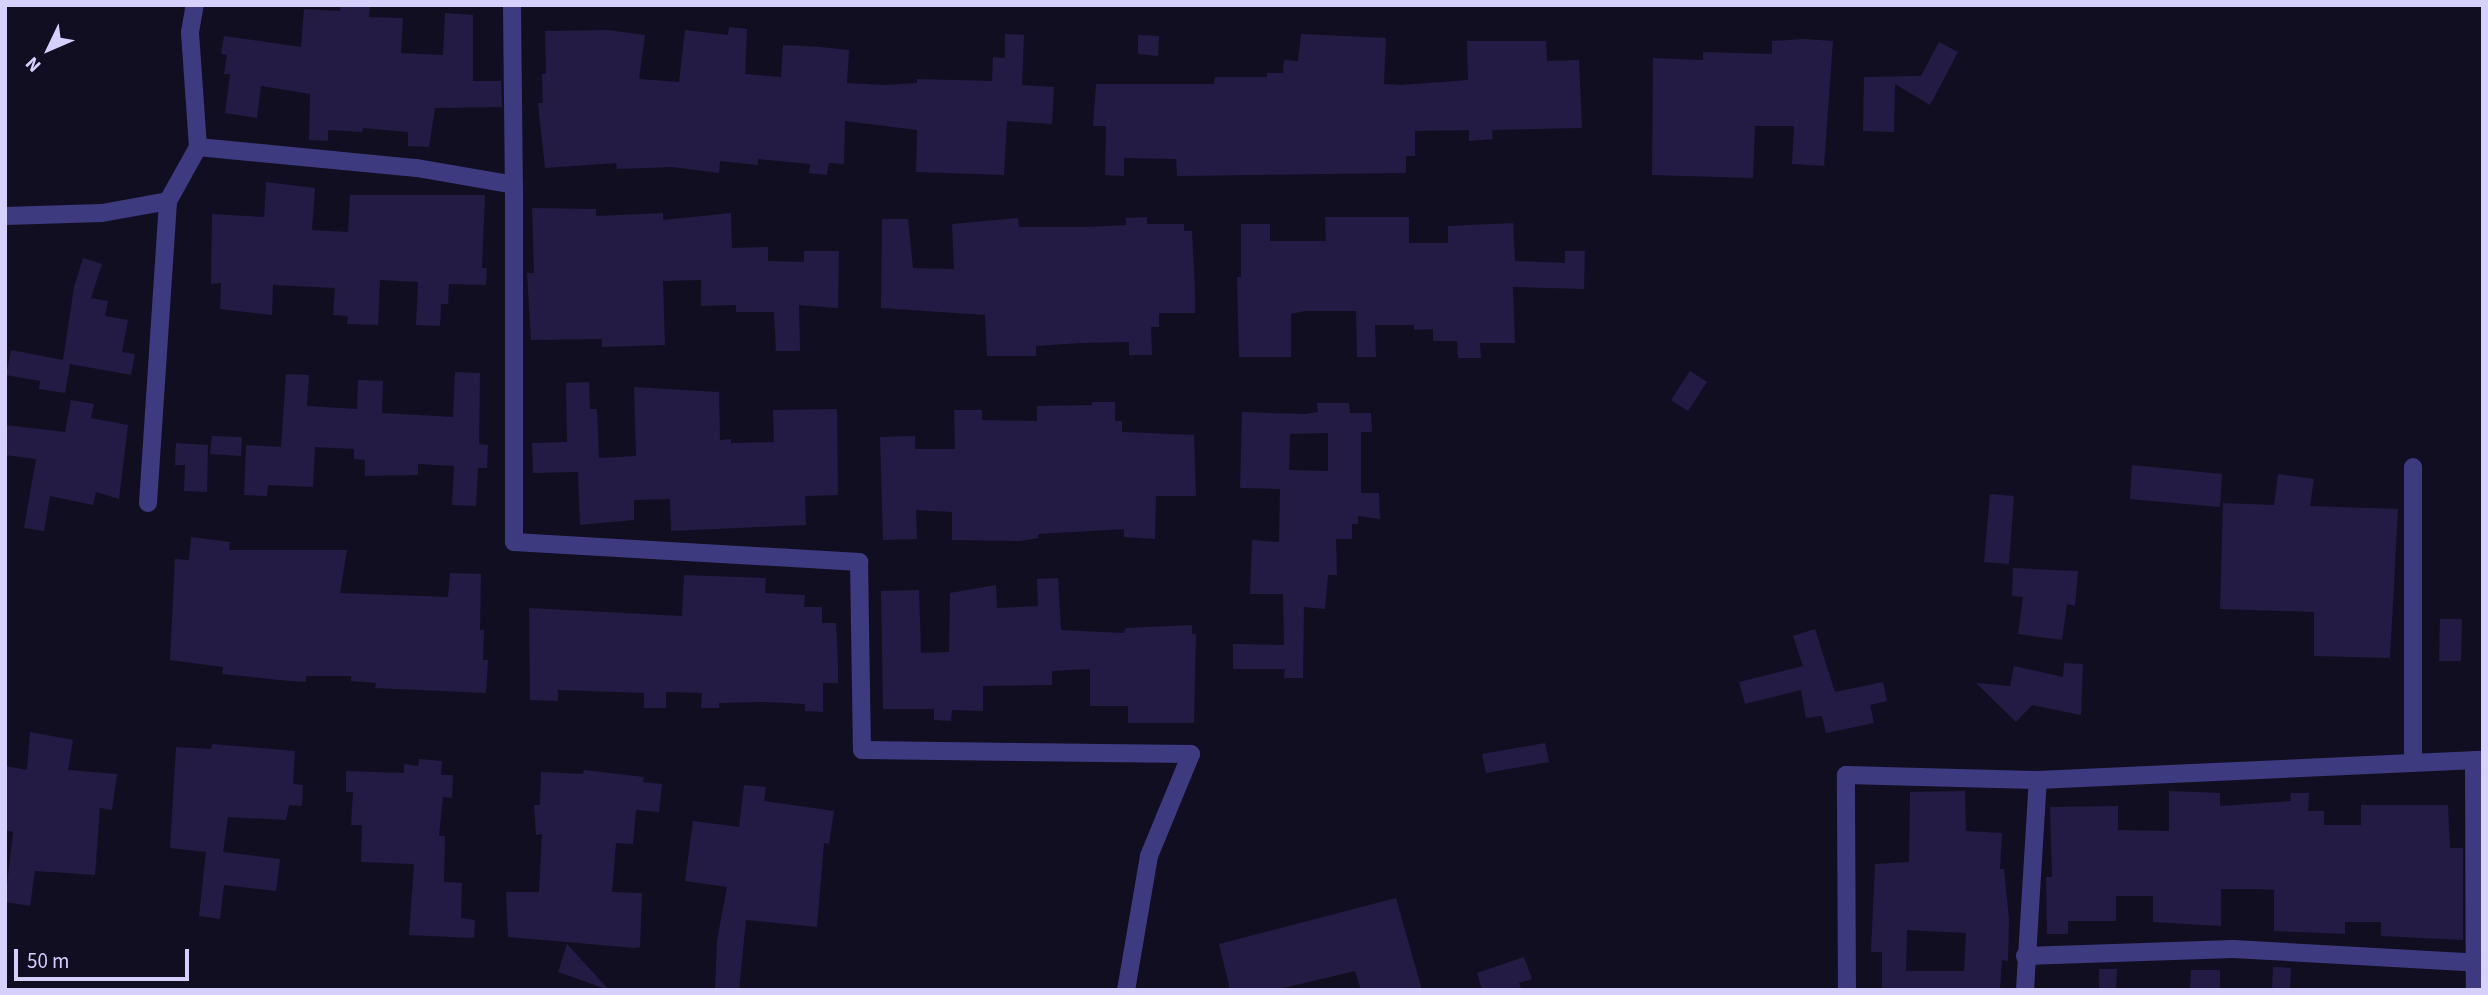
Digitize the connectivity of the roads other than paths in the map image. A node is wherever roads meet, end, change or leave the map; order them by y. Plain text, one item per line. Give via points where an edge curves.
1 (195, 5) edge
2 (512, 5) edge
3 (198, 147) junction
4 (514, 185) junction
5 (167, 201) junction
6 (5, 216) edge
7 (2413, 467) dead end
8 (148, 503) dead end
9 (2478, 760) edge
10 (2413, 761) junction
11 (2038, 780) junction
12 (2025, 956) junction
13 (2479, 963) edge
14 (1126, 990) edge
15 (1847, 990) edge
16 (2025, 990) edge
17 (2475, 990) edge

1 - 3 street via 190,32
2 - 4 street
3 - 4 street via 417,168
3 - 5 street
4 - 14 street via 514,542 859,562 862,750 1191,754 1149,856
5 - 6 street via 102,213
5 - 8 street
7 - 10 street
9 - 10 street
9 - 13 street
10 - 11 street
11 - 12 street
11 - 15 street via 1846,775
12 - 13 street via 2233,949
12 - 16 street
13 - 17 street

